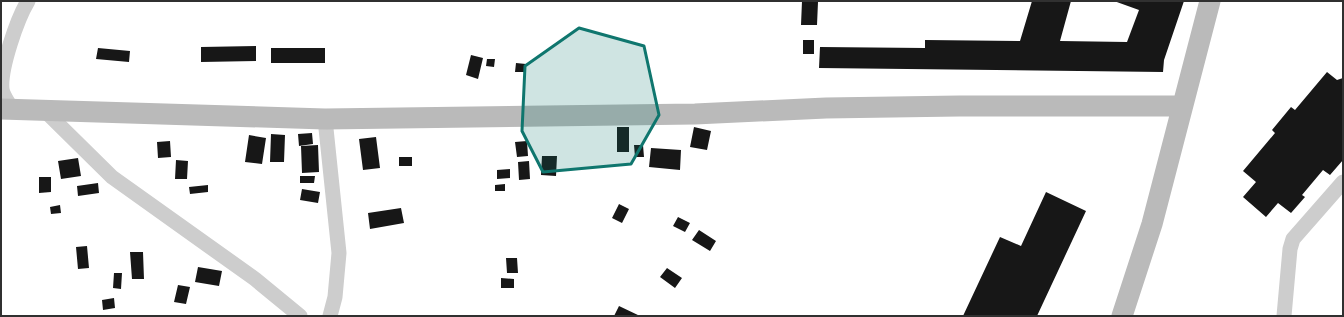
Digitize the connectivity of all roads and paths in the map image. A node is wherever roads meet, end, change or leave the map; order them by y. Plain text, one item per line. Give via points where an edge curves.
1 (28, 1) edge
2 (1210, 1) edge
3 (1182, 106) junction
4 (6, 109) edge
5 (43, 109) junction
6 (325, 119) junction
7 (1343, 182) edge
8 (300, 316) edge
9 (330, 316) edge
10 (1122, 316) edge
11 (1284, 316) edge

1 - 4 street via 1,72
2 - 3 street
3 - 6 street via 951,106 695,114
3 - 10 street via 1152,224
4 - 5 street
5 - 6 street
5 - 8 street via 112,177 255,279
6 - 9 street via 339,253 335,297
7 - 11 street via 1293,239

